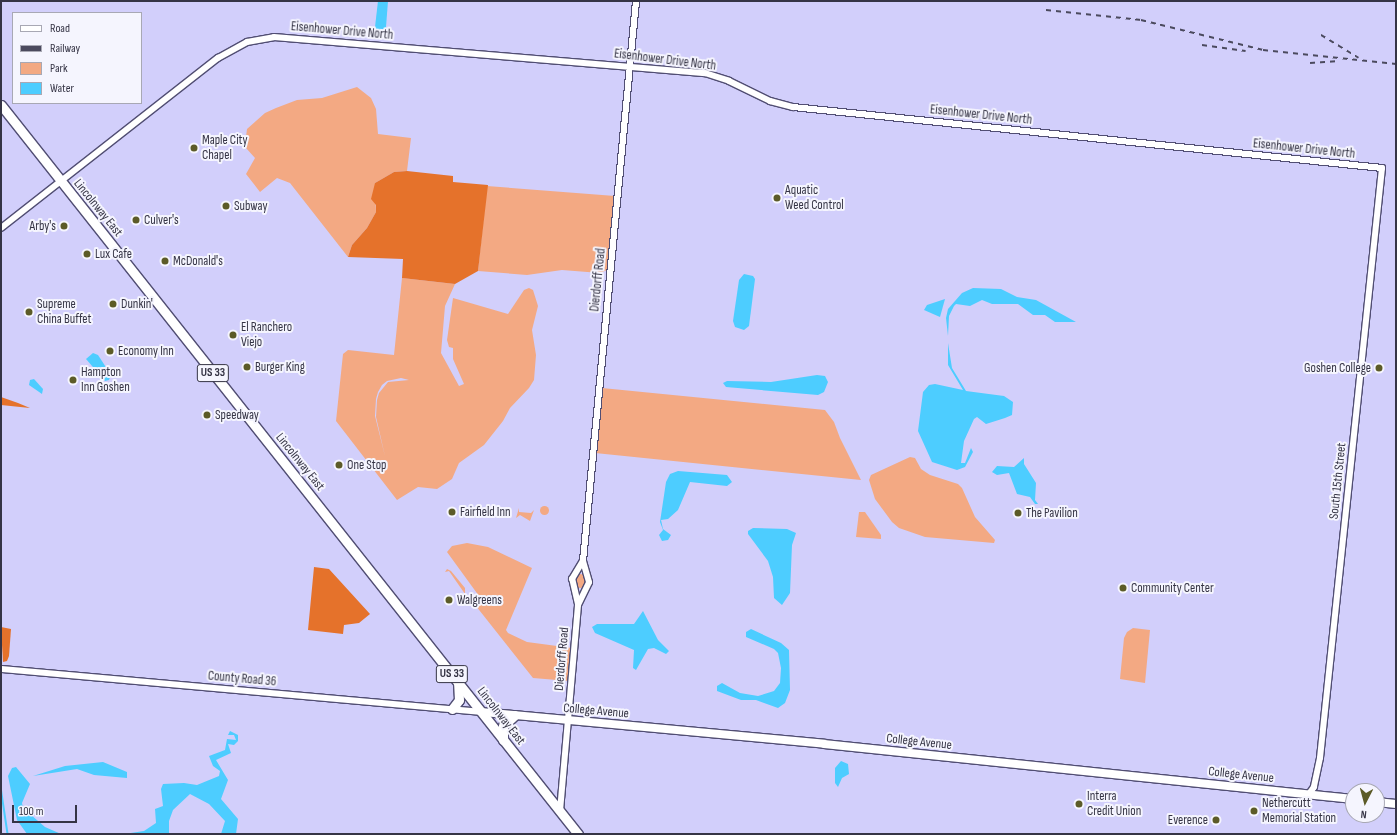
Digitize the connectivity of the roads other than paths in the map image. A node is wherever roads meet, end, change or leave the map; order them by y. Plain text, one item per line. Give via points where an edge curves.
1 (636, 1) edge
2 (630, 66) junction
3 (1, 105) edge
4 (1382, 168) joint
5 (61, 182) junction
6 (1, 228) edge
7 (583, 561) junction
8 (576, 574) junction
9 (586, 576) junction
10 (574, 587) junction
11 (586, 587) junction
12 (578, 606) junction
13 (1, 669) edge
14 (458, 682) junction
15 (452, 709) junction
16 (482, 712) junction
17 (515, 715) junction
18 (568, 720) junction
19 (503, 740) junction
20 (1309, 794) junction
21 (1345, 798) edge
22 (1385, 803) edge
23 (1396, 804) edge
24 (560, 811) junction
25 (578, 834) edge

1 - 2 street, Dierdorff Road
2 - 4 street, Eisenhower Drive North via 714,75 770,100 793,107
2 - 5 street, Eisenhower Drive North via 292,37 258,39 236,46 218,58
2 - 7 street, Dierdorff Road
3 - 5 highway, Lincolnway East / US 33
4 - 20 street, South 15th Street via 1320,752 1317,776
5 - 6 street, Eisenhower Drive North
5 - 14 highway, Lincolnway East / US 33
7 - 8 street, Dierdorff Road
7 - 9 street, Dierdorff Road
8 - 9 street
8 - 10 street, Dierdorff Road via 572,580
9 - 11 street, Dierdorff Road via 589,582
10 - 11 street via 581,590
10 - 12 street, Dierdorff Road
11 - 12 street, Dierdorff Road
12 - 18 street, Dierdorff Road
13 - 15 street, County Road 36
14 - 15 highway via 459,700
14 - 16 highway, Lincolnway East / US 33
15 - 16 street, County Road 36
16 - 17 main road, College Avenue
16 - 19 highway, Lincolnway East / US 33
17 - 18 main road, College Avenue
17 - 19 highway via 504,726
18 - 20 main road, College Avenue
18 - 24 street, Dierdorff Road
19 - 24 highway, Lincolnway East / US 33
20 - 21 main road, College Avenue
22 - 23 main road
24 - 25 highway, Lincolnway East / US 33

